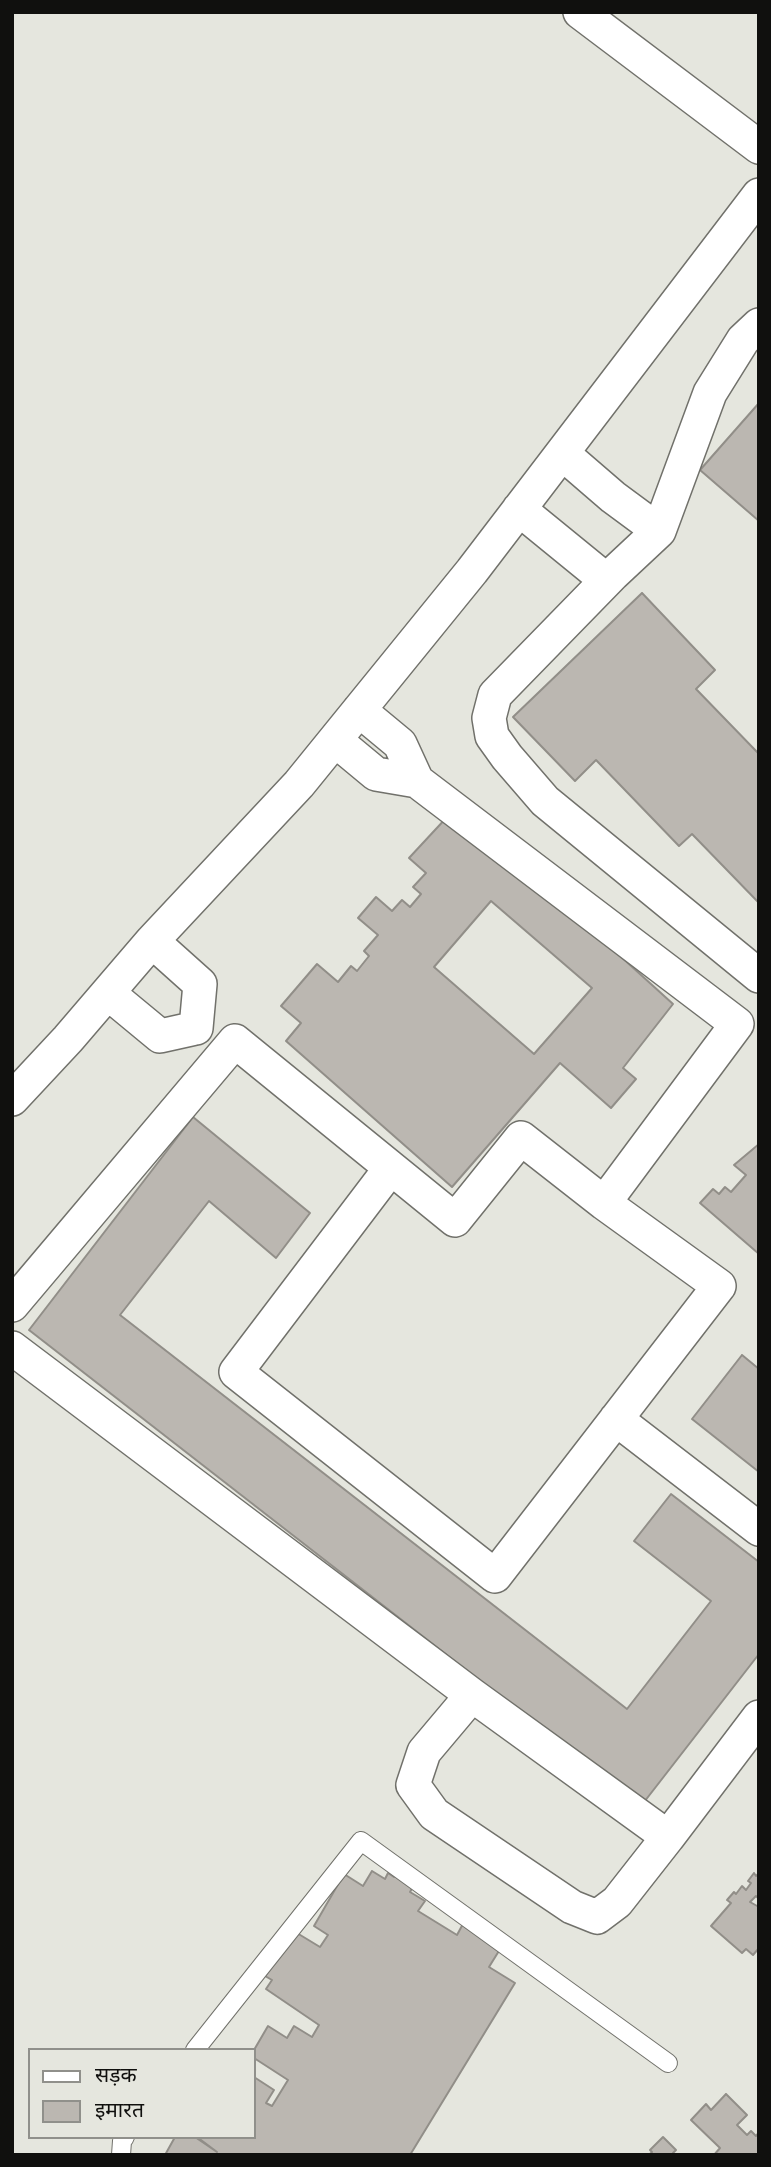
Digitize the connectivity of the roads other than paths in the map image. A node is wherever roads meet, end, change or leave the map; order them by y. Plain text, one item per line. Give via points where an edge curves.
1 (580, 12) edge
2 (759, 147) edge
3 (759, 195) edge
4 (759, 325) edge
5 (562, 453) junction
6 (519, 509) junction
7 (659, 531) junction
8 (606, 580) junction
9 (359, 710) junction
10 (335, 740) junction
11 (417, 781) junction
12 (152, 941) junction
13 (759, 976) edge
14 (108, 993) junction
15 (196, 1028) junction
16 (748, 1033) edge
17 (225, 1053) junction
18 (12, 1098) edge
19 (390, 1169) junction
20 (604, 1203) junction
21 (12, 1305) edge
22 (12, 1348) edge
23 (616, 1419) junction
24 (759, 1529) edge
25 (472, 1695) junction
26 (759, 1717) edge
27 (668, 1837) junction
28 (197, 2048) edge
29 (668, 2063) dead end

1 - 2 street
3 - 5 street
4 - 7 street via 743,340 710,394
5 - 6 street
5 - 7 street
6 - 8 street
6 - 9 street
7 - 8 street
8 - 13 street via 495,695 489,718 492,736 545,801
9 - 10 street
9 - 11 street via 400,744
10 - 11 street via 376,774
10 - 12 street
11 - 16 street
12 - 14 street
12 - 15 street via 200,984
14 - 15 street via 160,1036
14 - 18 street
15 - 17 street
16 - 20 street
17 - 19 street via 235,1041
17 - 21 street
19 - 20 street via 455,1220 521,1138
19 - 23 street via 236,1372 495,1576
20 - 23 street via 719,1286
22 - 25 street
23 - 24 street
25 - 27 street
25 - 27 street via 424,1752 413,1786 434,1814 572,1907 597,1917 618,1902
26 - 27 street
28 - 29 lane via 361,1841

